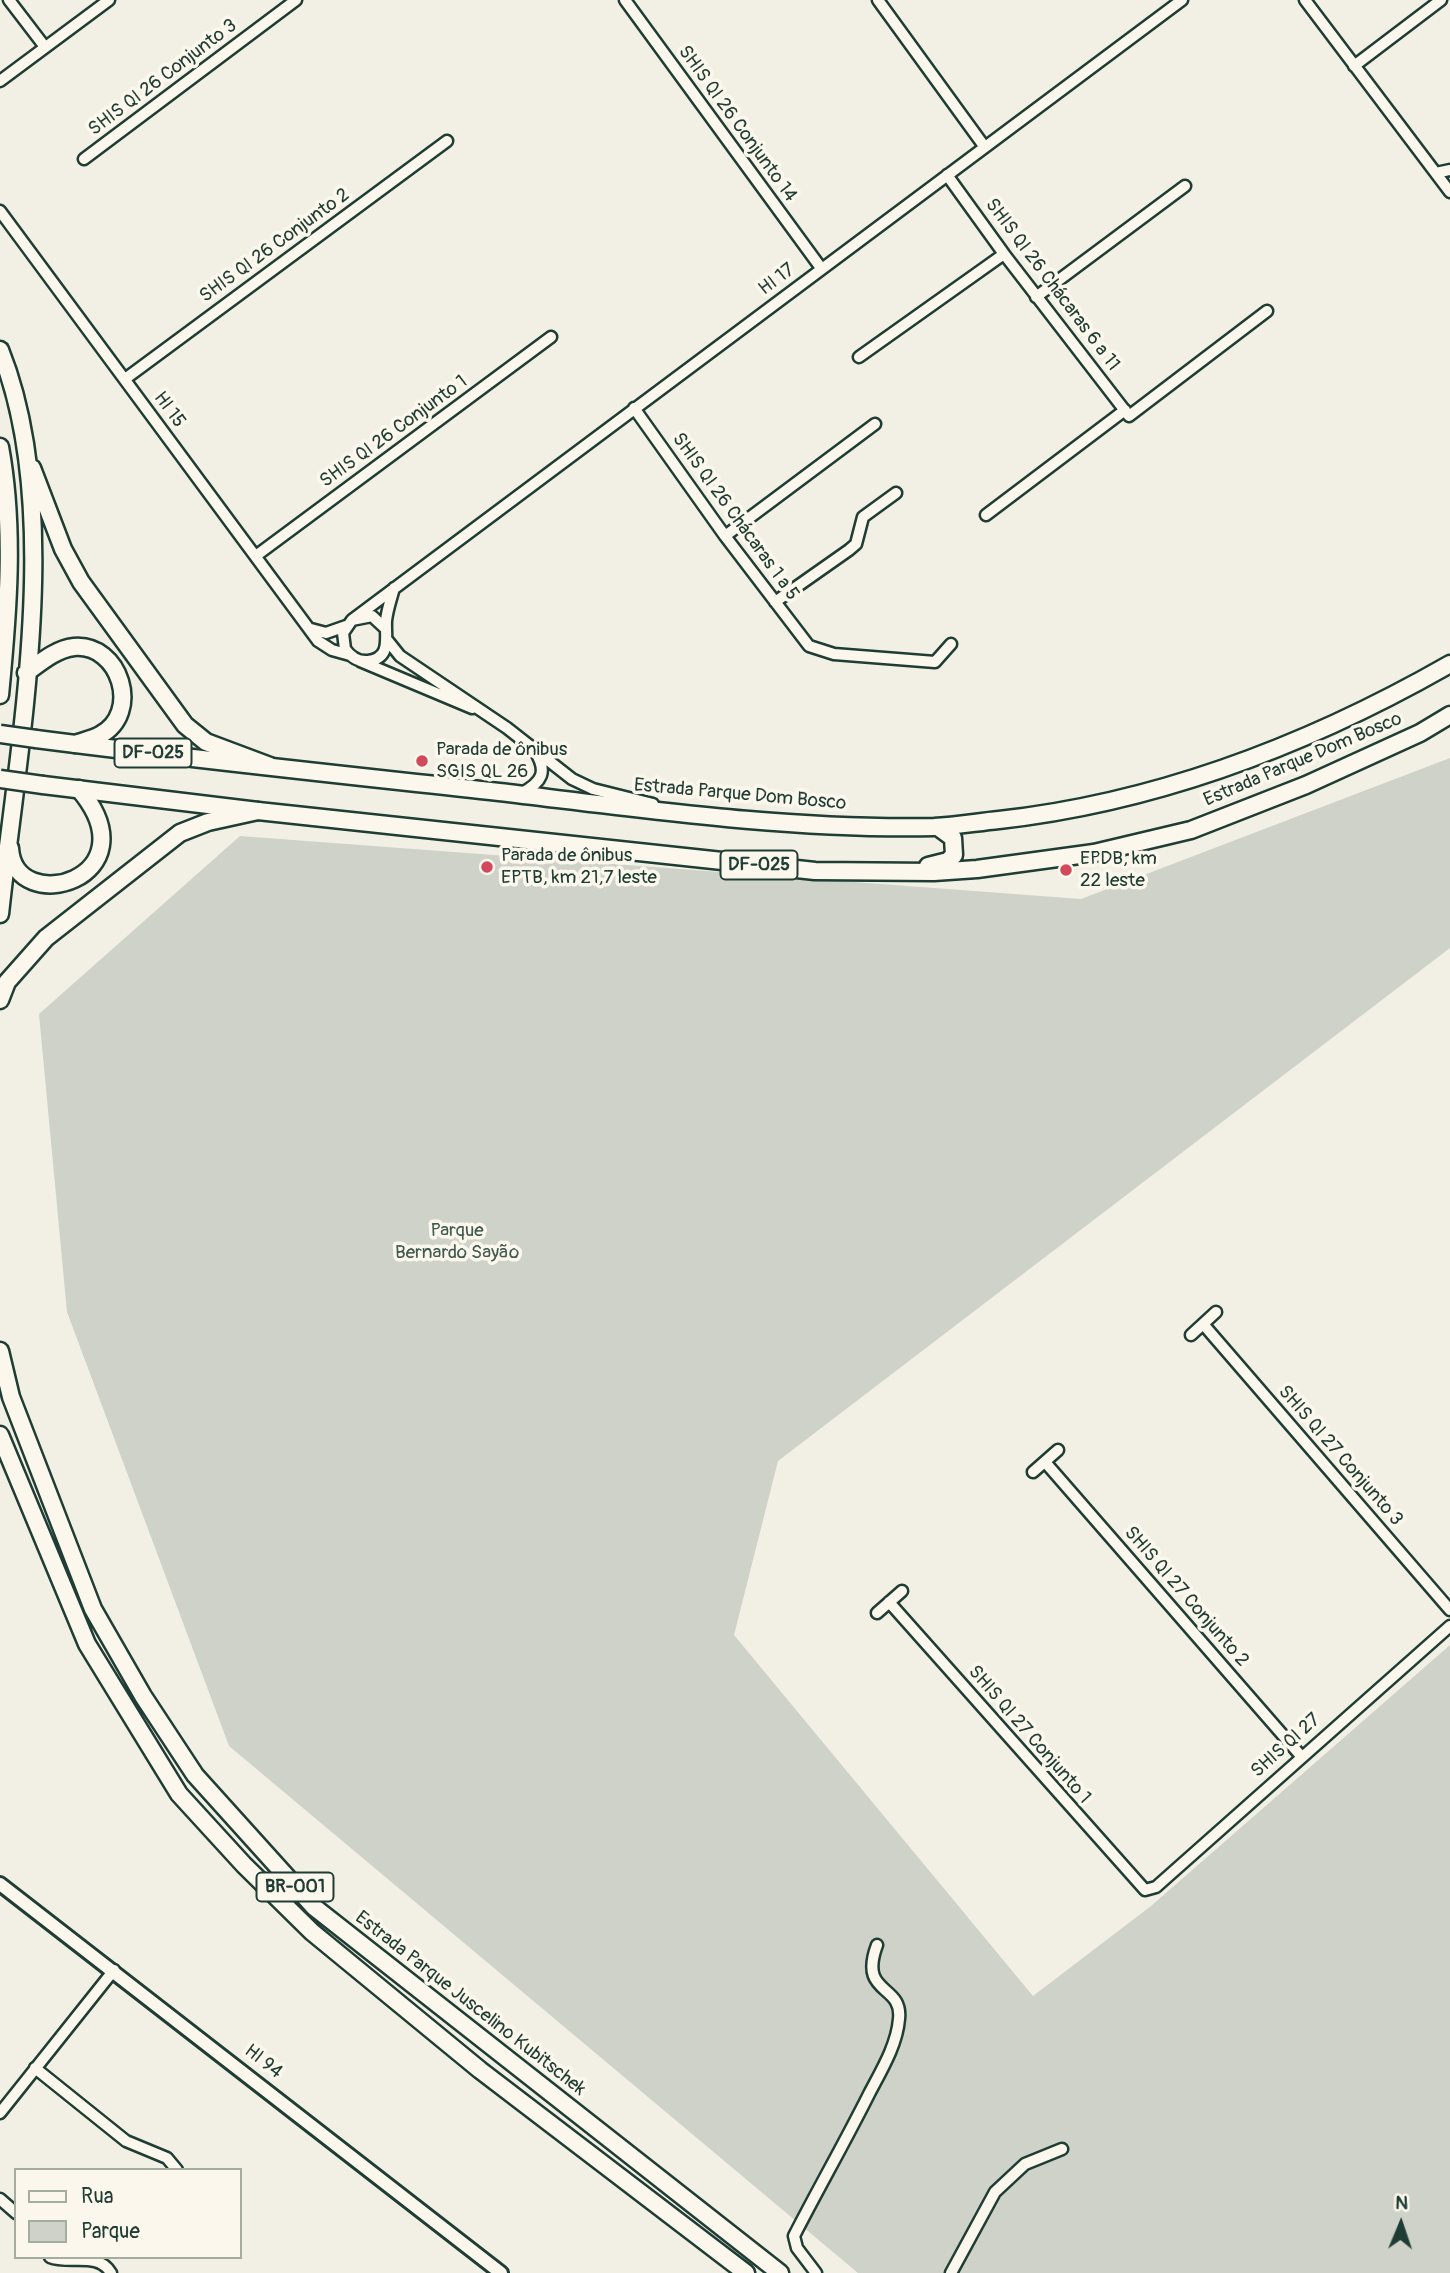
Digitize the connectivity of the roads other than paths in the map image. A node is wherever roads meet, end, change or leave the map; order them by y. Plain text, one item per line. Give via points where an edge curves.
1 (9, 0) edge
2 (110, 0) edge
3 (296, 0) edge
4 (625, 0) edge
5 (878, 0) edge
6 (1182, 0) edge
7 (1305, 0) edge
8 (1441, 0) edge
9 (45, 47) junction
10 (1354, 66) junction
11 (0, 81) edge
12 (447, 141) dead end
13 (984, 146) junction
14 (84, 159) dead end
15 (1450, 170) edge
16 (1436, 173) junction
17 (947, 175) junction
18 (1185, 186) dead end
19 (1450, 192) edge
20 (0, 211) edge
21 (1004, 254) junction
22 (821, 268) junction
23 (1036, 297) junction
24 (1267, 310) dead end
25 (551, 337) dead end
26 (0, 350) edge
27 (859, 357) dead end
28 (125, 379) junction
29 (634, 408) junction
30 (1127, 413) junction
31 (875, 424) dead end
32 (0, 447) edge
33 (27, 459) junction
34 (7, 485) junction
35 (896, 493) dead end
36 (0, 514) edge
37 (986, 515) dead end
38 (725, 536) junction
39 (257, 555) junction
40 (394, 588) junction
41 (775, 602) junction
42 (349, 623) junction
43 (311, 629) junction
44 (386, 629) junction
45 (388, 641) junction
46 (951, 644) dead end
47 (350, 655) junction
48 (360, 661) junction
49 (1450, 664) edge
50 (26, 673) junction
51 (0, 692) edge
52 (485, 713) junction
53 (1450, 715) edge
54 (0, 734) edge
55 (75, 744) junction
56 (533, 747) junction
57 (270, 766) junction
58 (0, 779) edge
59 (79, 789) junction
60 (520, 795) junction
61 (258, 811) junction
62 (698, 814) junction
63 (938, 827) junction
64 (9, 828) junction
65 (891, 871) junction
66 (0, 914) edge
67 (0, 1000) edge
68 (1216, 1312) dead end
69 (1203, 1324) junction
70 (1191, 1335) dead end
71 (0, 1351) edge
72 (0, 1435) edge
73 (1058, 1450) dead end
74 (1045, 1462) junction
75 (1033, 1472) dead end
76 (902, 1591) dead end
77 (889, 1602) junction
78 (1450, 1610) edge
79 (877, 1613) dead end
80 (1450, 1626) edge
81 (1301, 1756) junction
82 (0, 1884) edge
83 (1145, 1890) joint
84 (877, 1945) dead end
85 (114, 1970) junction
86 (35, 2068) junction
87 (0, 2113) edge
88 (1062, 2149) dead end
89 (175, 2168) edge
90 (0, 2199) edge
91 (14, 2211) edge
92 (70, 2259) edge
93 (111, 2273) edge
94 (501, 2273) edge
95 (746, 2273) edge
96 (780, 2273) edge
97 (816, 2273) edge
98 (951, 2273) edge

1 - 9 street
2 - 9 street
3 - 14 street, SHIS QI 26 Conjunto 3
4 - 22 street, SHIS QI 26 Conjunto 14
5 - 13 street
6 - 13 street, HI 17
7 - 10 street
8 - 10 street
9 - 11 street
10 - 16 street
12 - 28 street, SHIS QI 26 Conjunto 2
13 - 17 street, HI 17
15 - 16 street
16 - 19 street
17 - 21 street, SHIS QI 26 Chácaras 6 a 11
17 - 22 street, HI 17
18 - 23 street
20 - 28 street, HI 15
21 - 23 street, SHIS QI 26 Chácaras 6 a 11
21 - 27 street
22 - 29 street, HI 17
23 - 30 street, SHIS QI 26 Chácaras 6 a 11
24 - 30 street
25 - 39 street, SHIS QI 26 Conjunto 1
26 - 33 main road via 18,401
28 - 39 street, HI 15
29 - 38 street, SHIS QI 26 Chácaras 1 a 5
29 - 40 street, HI 17
30 - 37 street
31 - 38 street
32 - 34 main road
33 - 50 main road via 33,530
33 - 57 main road via 81,582 185,725 206,742
34 - 36 main road
34 - 51 main road via 9,555
35 - 41 street via 863,517 856,544
38 - 41 street, SHIS QI 26 Chácaras 1 a 5
39 - 43 street, HI 15
40 - 42 street, HI 17
40 - 44 street
41 - 46 street, SHIS QI 26 Chácaras 1 a 5 via 809,646 834,654 935,662
42 - 43 street via 326,633
42 - 44 street via 372,616
42 - 47 street via 342,641
43 - 47 street, HI 15 via 324,646
44 - 45 street
45 - 48 street via 378,657
45 - 52 street via 406,661
47 - 48 street
48 - 52 street
49 - 63 main road, Estrada Parque Dom Bosco / DF-025 via 1373,707 1285,747 1205,776 1090,806
50 - 55 main road via 75,647 92,649 116,670 123,688 122,707 102,735
50 - 64 main road
52 - 56 street
53 - 65 main road, Estrada Parque Dom Bosco / DF-025 via 1306,785 1191,830 1094,853 977,869
54 - 55 main road, Estrada Parque Dom Bosco / DF-025, bridge
55 - 57 main road, Estrada Parque Dom Bosco / DF-025
56 - 60 street via 544,768 542,778
56 - 62 street via 572,779 593,789
57 - 60 main road, Estrada Parque Dom Bosco / DF-025
58 - 59 main road, Estrada Parque Dom Bosco / DF-025, bridge
59 - 61 main road, Estrada Parque Dom Bosco / DF-025
59 - 64 main road via 94,808 101,835 93,866 80,877 58,886 38,883 19,870 10,855
60 - 62 main road, Estrada Parque Dom Bosco / DF-025
61 - 65 main road, Estrada Parque Dom Bosco / DF-025 via 815,871
61 - 67 main road via 180,832 46,938 7,982
62 - 63 main road, Estrada Parque Dom Bosco / DF-025 via 823,826
63 - 65 main road via 953,838 954,855 935,865
64 - 66 main road
68 - 69 street
69 - 70 street
69 - 78 street, SHIS QI 27 Conjunto 3
71 - 96 main road, Estrada Parque Juscelino Kubitschek / BR-001 via 25,1436 93,1609 195,1775 314,1907
72 - 95 main road, BR-001 via 87,1644 179,1794 312,1932 480,2070
73 - 74 street
74 - 75 street
74 - 81 street, SHIS QI 27 Conjunto 2
76 - 77 street
77 - 79 street
77 - 83 street, SHIS QI 27 Conjunto 1
80 - 81 street, SHIS QI 27
81 - 83 street, SHIS QI 27 via 1156,1887
82 - 85 street, HI 94
84 - 97 street via 872,1973 877,1985 898,2005 898,2026 886,2061 793,2236
85 - 86 street
85 - 94 street, HI 94
86 - 87 street
86 - 89 street via 126,2141 167,2158
88 - 98 street via 1025,2164 995,2192
90 - 91 street
92 - 93 street via 101,2262

